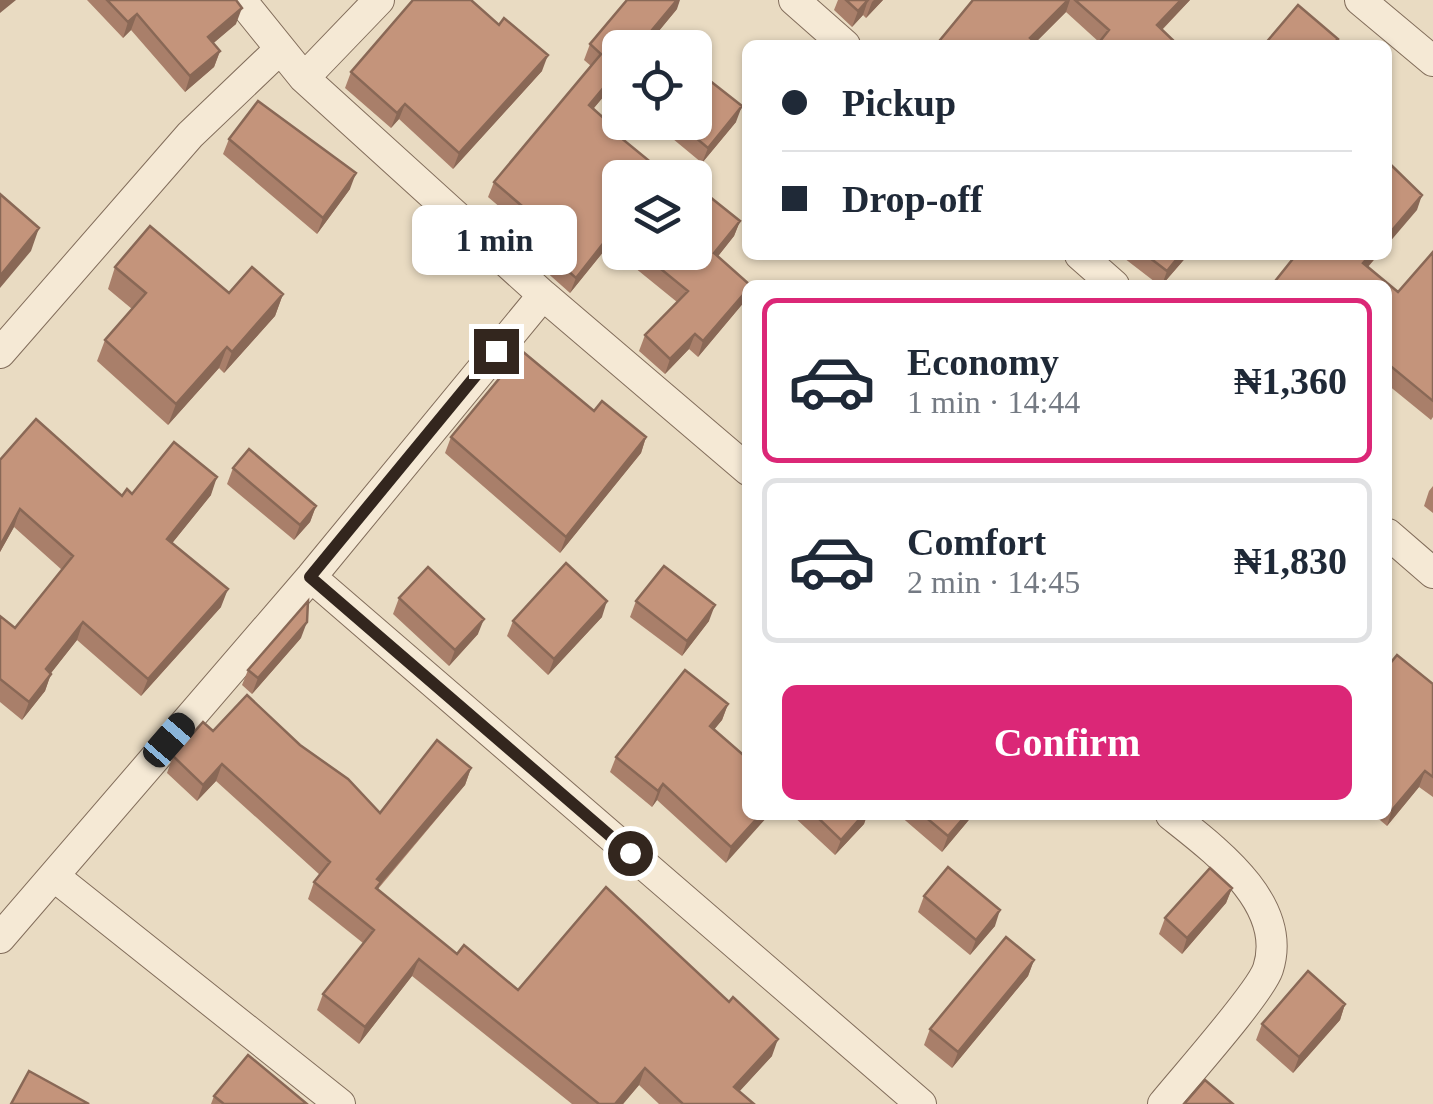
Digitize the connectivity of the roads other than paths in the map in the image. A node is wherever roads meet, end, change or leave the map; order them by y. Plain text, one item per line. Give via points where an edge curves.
1 (241, 0) edge
2 (380, 0) edge
3 (794, 0) edge
4 (1360, 0) edge
5 (839, 40) edge
6 (279, 50) junction
7 (1433, 61) edge
8 (304, 78) junction
9 (1086, 260) edge
10 (1108, 280) edge
11 (543, 295) junction
12 (0, 353) edge
13 (742, 465) edge
14 (1392, 538) edge
15 (1433, 574) edge
16 (310, 577) junction
17 (1178, 820) edge
18 (55, 877) junction
19 (0, 938) edge
20 (340, 1104) edge
21 (920, 1104) edge
22 (1164, 1104) edge

1 - 6 street
2 - 8 street
3 - 5 street
4 - 7 street
6 - 8 street
6 - 12 street via 178,149
8 - 11 street
9 - 10 street
11 - 13 street
11 - 16 street
14 - 15 street
16 - 18 street
16 - 21 street
17 - 22 street via 1222,854 1257,899 1272,933 1268,971
18 - 19 street
18 - 20 street

